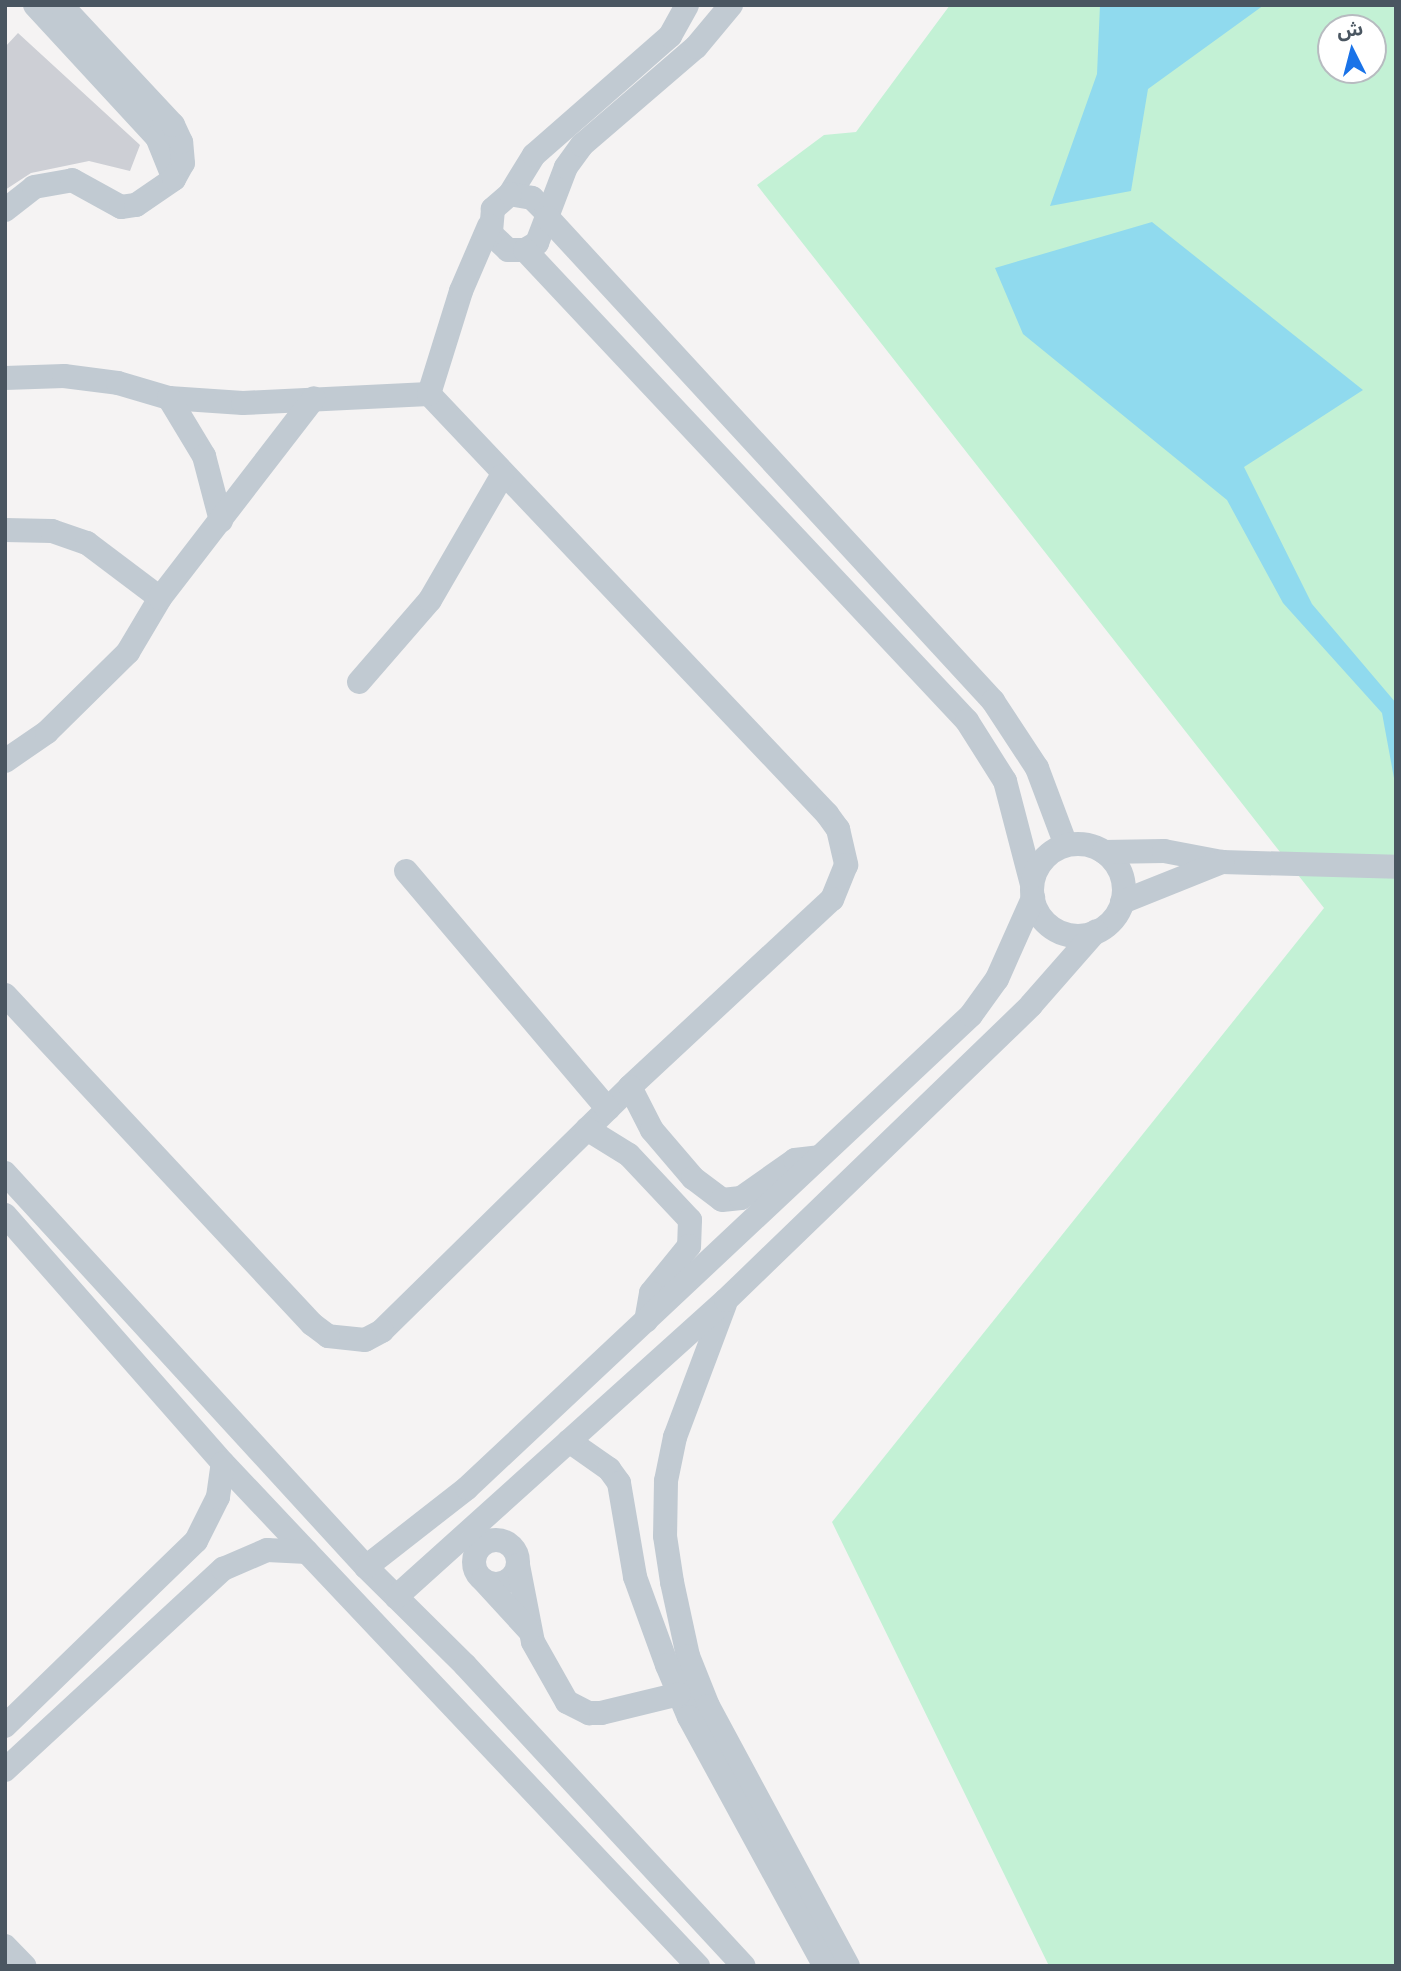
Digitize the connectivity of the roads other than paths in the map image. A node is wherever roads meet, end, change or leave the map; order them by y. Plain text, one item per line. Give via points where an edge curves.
1 (35, 5) edge
2 (61, 5) edge
3 (687, 5) edge
4 (731, 5) edge
5 (174, 179) junction
6 (510, 194) junction
7 (5, 210) edge
8 (547, 215) junction
9 (489, 226) junction
10 (524, 250) junction
11 (5, 378) edge
12 (429, 394) junction
13 (169, 398) junction
14 (314, 398) junction
15 (502, 476) junction
16 (221, 521) junction
17 (5, 530) edge
18 (160, 598) junction
19 (359, 682) dead end
20 (5, 761) edge
21 (1066, 845) junction
22 (1104, 852) junction
23 (1222, 862) junction
24 (1396, 867) edge
25 (406, 871) dead end
26 (1032, 892) junction
27 (1122, 902) junction
28 (1096, 932) junction
29 (5, 995) edge
30 (629, 1087) junction
31 (608, 1108) junction
32 (587, 1129) junction
33 (652, 1130) junction
34 (629, 1155) junction
35 (820, 1157) junction
36 (5, 1173) edge
37 (693, 1178) junction
38 (674, 1199) junction
39 (5, 1215) edge
40 (726, 1300) junction
41 (646, 1321) junction
42 (569, 1441) junction
43 (223, 1463) junction
44 (451, 1502) junction
45 (477, 1522) junction
46 (421, 1527) junction
47 (307, 1552) junction
48 (441, 1554) junction
49 (518, 1565) junction
50 (366, 1567) junction
51 (483, 1580) junction
52 (396, 1597) junction
53 (529, 1630) junction
54 (678, 1661) junction
55 (465, 1665) junction
56 (438, 1690) junction
57 (679, 1694) junction
58 (5, 1726) edge
59 (5, 1770) edge
60 (5, 1946) edge
61 (839, 1964) edge
62 (24, 1966) edge
63 (698, 1966) edge
64 (744, 1966) edge

1 - 5 street via 157,137
2 - 5 street via 173,125 184,152
3 - 6 street via 670,36 534,155
4 - 8 street via 696,47 582,145 566,167
5 - 7 street via 129,207 114,204 79,181 41,184
6 - 8 street via 532,198
6 - 9 street via 493,209
8 - 10 street via 542,237
8 - 21 street via 993,701 1037,768
9 - 10 street via 501,246
9 - 12 street via 461,291
10 - 26 street via 967,720 1005,781
11 - 13 street via 65,376 118,383
12 - 14 street
12 - 15 street
13 - 14 street via 243,403
13 - 16 street via 204,456
14 - 16 street
15 - 19 street via 430,600
15 - 30 street via 827,814 845,846 846,865 832,899
16 - 18 street
17 - 18 street via 52,531 87,543
18 - 20 street via 128,652 89,694 47,732
21 - 22 street via 1086,844
21 - 26 street via 1043,860
22 - 23 street via 1164,851
22 - 27 street via 1124,883
23 - 24 street
23 - 27 street via 1172,878
25 - 31 street
26 - 28 street via 1045,922 1056,930 1083,935
26 - 35 street via 1003,969 971,1015
27 - 28 street via 1112,920
28 - 40 street via 1031,1006
29 - 32 street via 312,1324 328,1336 348,1341 365,1340 382,1331
30 - 31 street
30 - 33 street
31 - 32 street
32 - 34 street
33 - 34 street via 647,1149
33 - 37 street
34 - 38 street
35 - 37 street via 783,1166 749,1193 732,1200 712,1196
35 - 41 street
36 - 50 street
37 - 38 street via 678,1184
38 - 41 street via 690,1220 689,1246 651,1293
39 - 43 street
40 - 42 street
40 - 54 street via 675,1437 666,1481 665,1536
41 - 44 street
42 - 45 street
42 - 54 street via 619,1483 635,1577
43 - 47 street
43 - 58 street via 215,1505 197,1541
44 - 45 street
44 - 46 street
45 - 48 street
46 - 48 street via 440,1534
46 - 50 street
47 - 56 street
47 - 59 street via 267,1550 223,1569
48 - 52 street
49 - 51 street via 505,1583
49 - 51 street via 513,1547 496,1540 487,1542 474,1564
49 - 53 street
50 - 52 street
51 - 53 street
52 - 55 street
53 - 57 street via 559,1693 578,1709 601,1713
54 - 57 street
54 - 61 street via 708,1706
55 - 56 street
55 - 64 street
56 - 63 street
57 - 61 street
60 - 62 street

